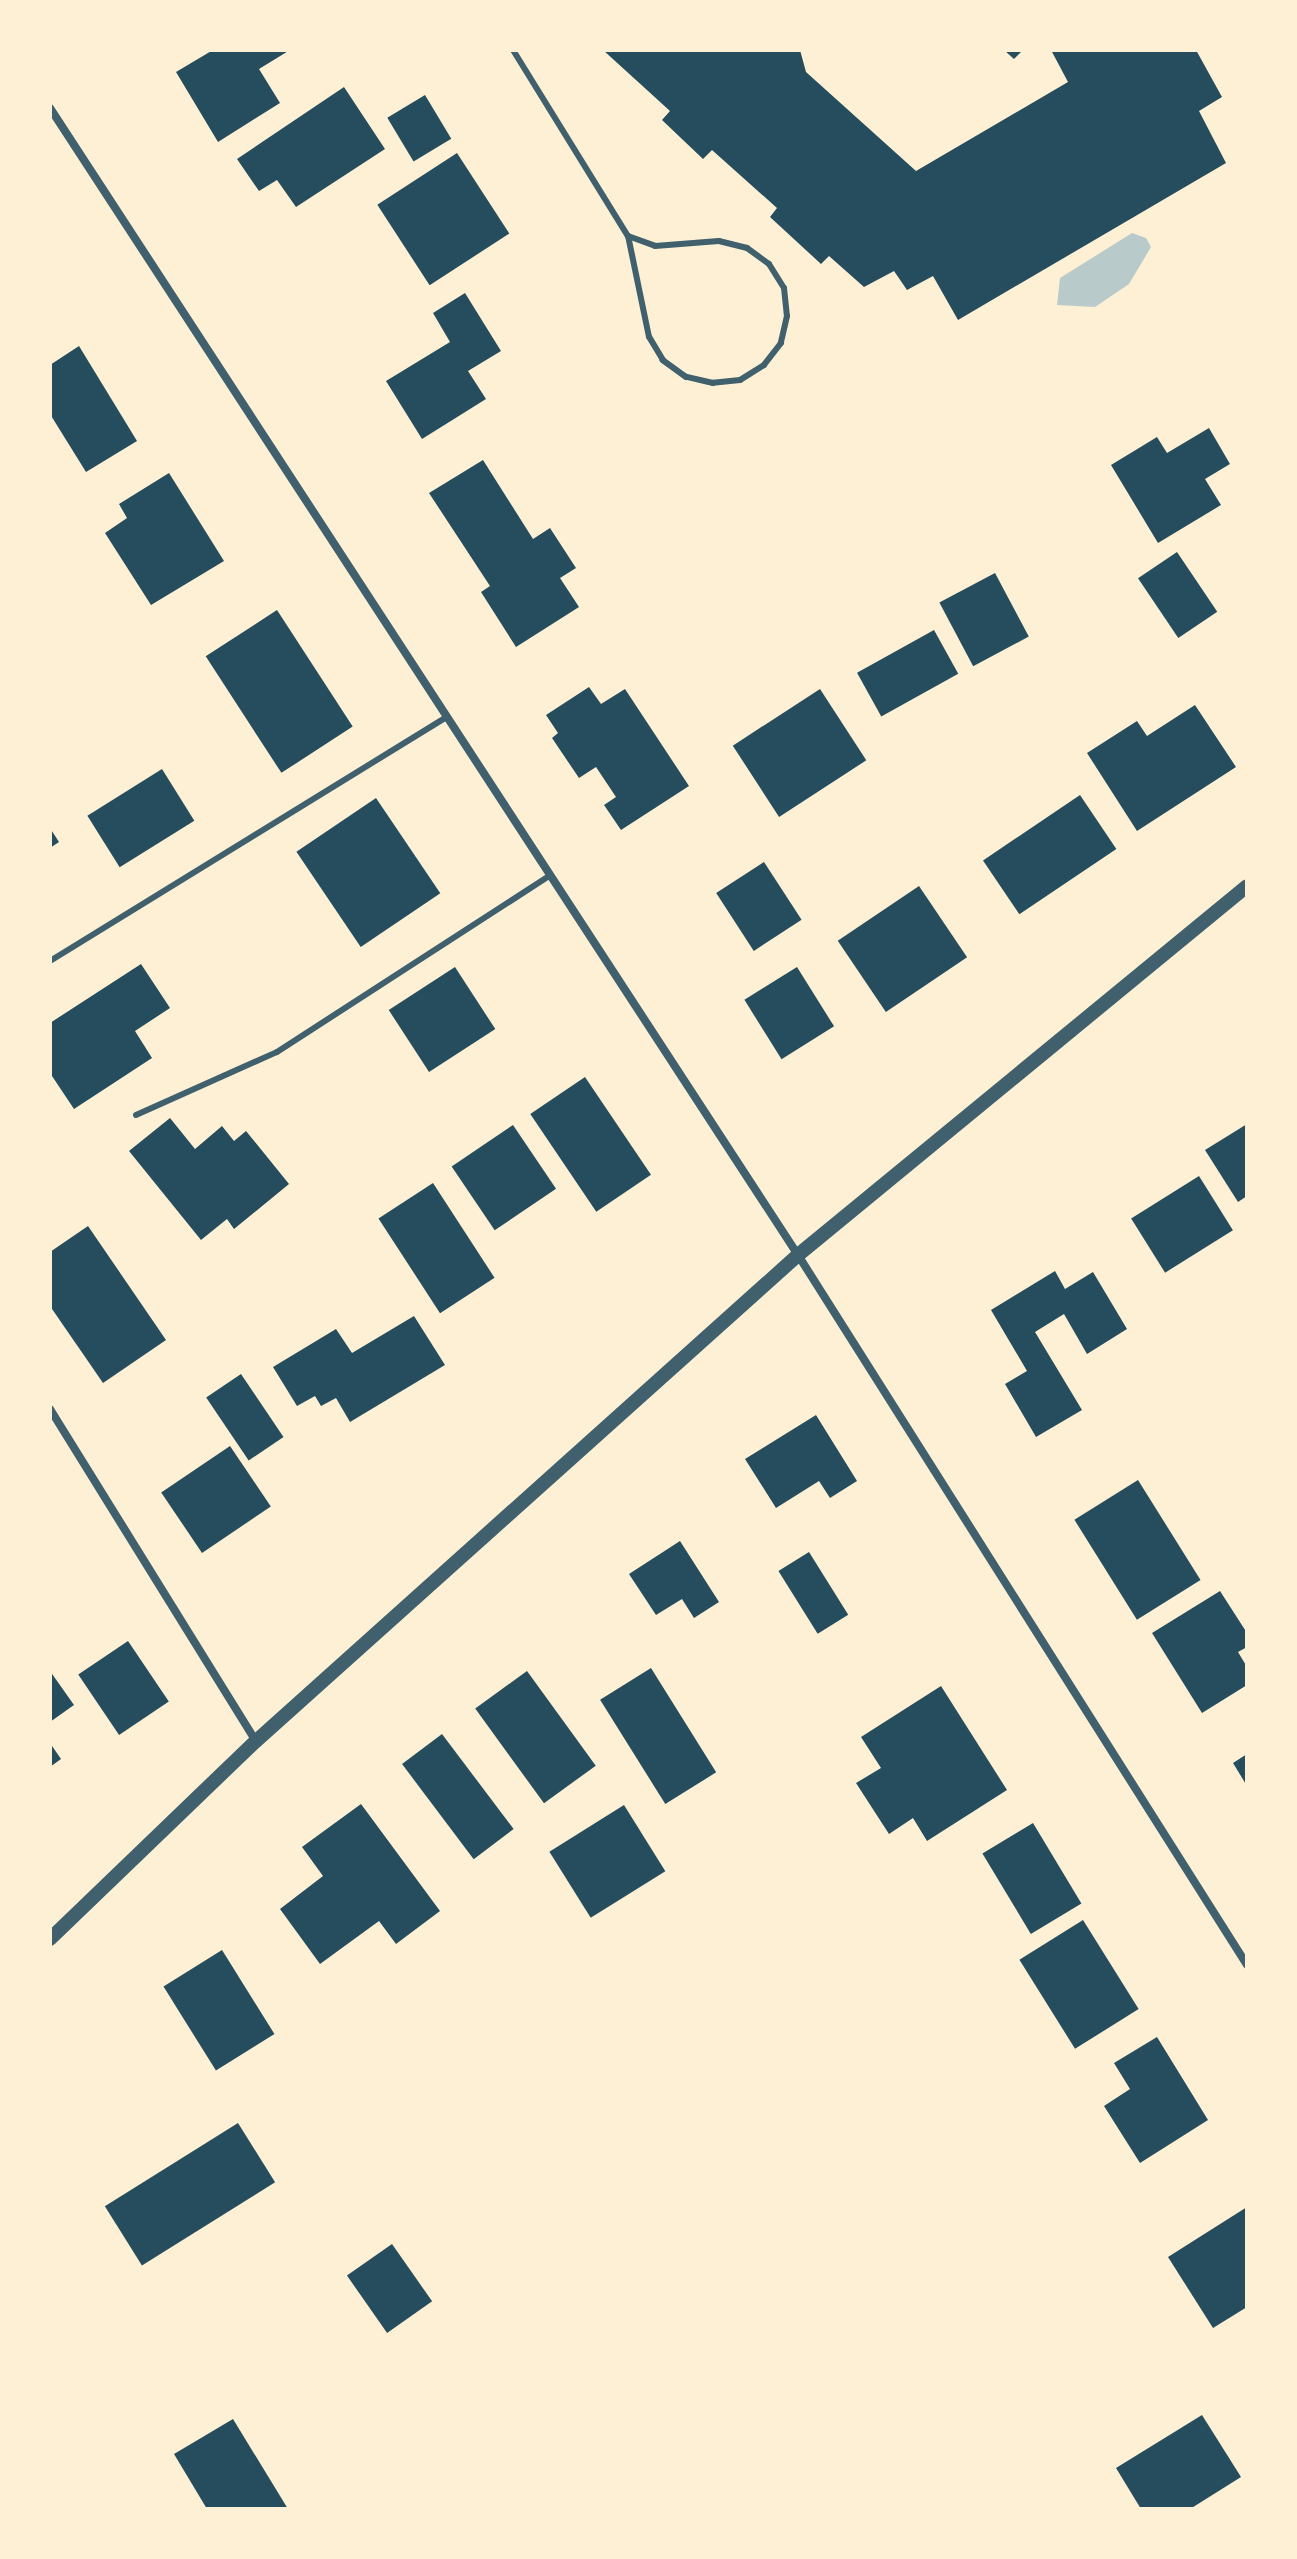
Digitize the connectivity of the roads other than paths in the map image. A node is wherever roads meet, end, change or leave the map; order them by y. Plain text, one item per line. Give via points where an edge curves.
1 (513, 50) edge
2 (50, 108) edge
3 (628, 236) junction
4 (445, 718) junction
5 (549, 876) junction
6 (1247, 886) edge
7 (50, 961) edge
8 (136, 1115) dead end
9 (798, 1255) junction
10 (50, 1409) edge
11 (256, 1741) junction
12 (50, 1939) edge
13 (1247, 1965) edge

1 - 3 lane
2 - 4 street
3 - 3 lane via 649,337 663,360 686,377 713,383 740,380 764,365 781,343 787,316 784,288 769,264 747,248 719,241 655,246
4 - 5 street
4 - 7 lane
5 - 8 lane via 277,1052
5 - 9 street
6 - 9 street
9 - 11 street
9 - 13 street
10 - 11 street
11 - 12 street

